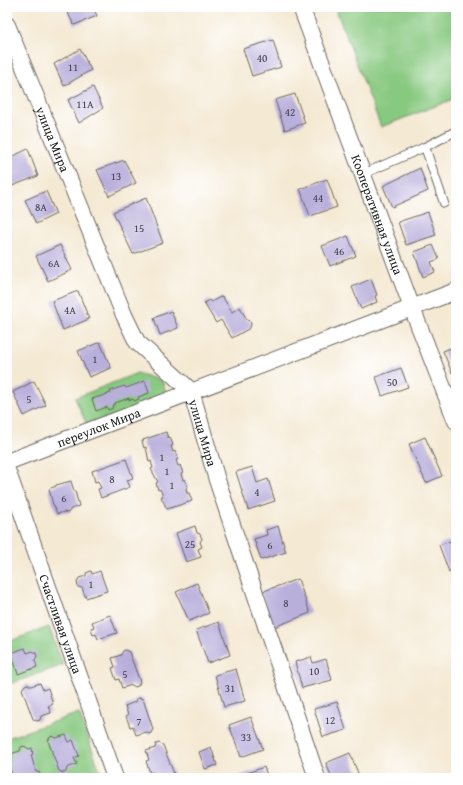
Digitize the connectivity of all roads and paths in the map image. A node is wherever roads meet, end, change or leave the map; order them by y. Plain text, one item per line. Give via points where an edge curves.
1 (301, 7) edge
2 (7, 24) edge
3 (456, 131) edge
4 (425, 147) junction
5 (363, 174) junction
6 (444, 203) dead end
7 (456, 291) edge
8 (412, 308) junction
9 (191, 391) junction
10 (456, 421) edge
11 (7, 462) edge
12 (7, 470) edge
13 (115, 778) edge
14 (317, 778) edge

1 - 5 street, Кооперативная улица
2 - 9 street, улица Мира via 137,342
3 - 4 lane
4 - 5 lane
4 - 6 lane
5 - 8 street, Кооперативная улица
7 - 8 street, переулок Мира
8 - 9 street, переулок Мира
8 - 10 street, Кооперативная улица
9 - 11 street, переулок Мира
9 - 14 street, улица Мира via 217,480
12 - 13 street, Счастливая улица

